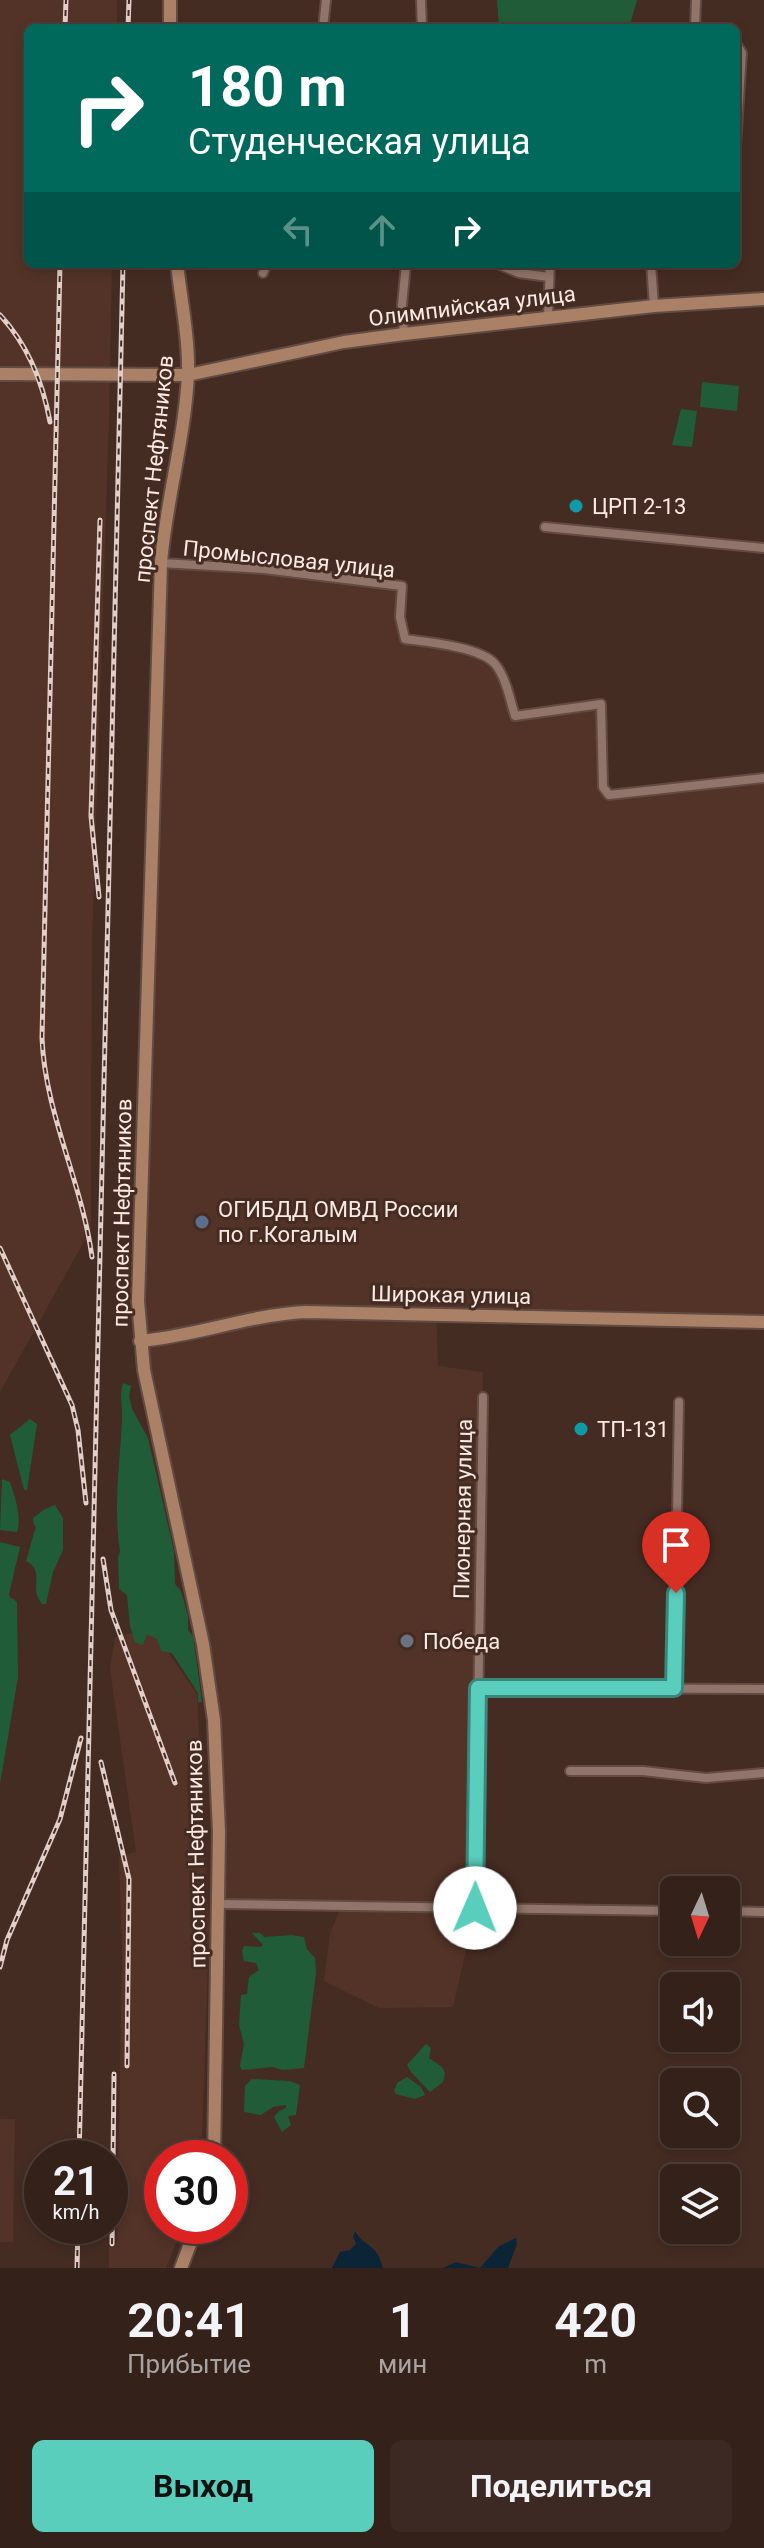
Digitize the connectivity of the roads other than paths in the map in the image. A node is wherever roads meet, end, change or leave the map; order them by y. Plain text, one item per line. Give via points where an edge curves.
1 (170, 0) edge
2 (326, 0) edge
3 (421, 0) edge
4 (696, 0) edge
5 (170, 24) edge
6 (323, 24) edge
7 (422, 24) edge
8 (695, 24) edge
9 (740, 50) edge
10 (740, 84) edge
11 (177, 268) edge
12 (406, 268) edge
13 (507, 268) edge
14 (550, 268) edge
15 (651, 268) edge
16 (549, 277) junction
17 (764, 299) edge
18 (654, 306) junction
19 (548, 317) junction
20 (404, 334) junction
21 (0, 374) edge
22 (188, 375) junction
23 (545, 527) dead end
24 (764, 548) edge
25 (161, 563) junction
26 (764, 778) edge
27 (764, 1322) edge
28 (140, 1341) junction
29 (483, 1397) dead end
30 (679, 1402) dead end
31 (478, 1688) junction
32 (674, 1688) junction
33 (764, 1689) edge
34 (570, 1771) dead end
35 (764, 1773) edge
36 (219, 1904) junction
37 (475, 1908) junction
38 (764, 1910) edge
39 (660, 1911) edge
40 (740, 1912) edge
41 (214, 2140) edge
42 (190, 2244) edge
43 (181, 2268) edge

1 - 5 main road
2 - 6 street
3 - 7 street
4 - 8 street
9 - 10 street
11 - 22 main road, проспект Нефтяников
12 - 20 street
13 - 16 street
14 - 16 street
15 - 18 street
16 - 19 street
17 - 18 main road, Олимпийская улица
18 - 19 main road, Олимпийская улица
19 - 20 main road, Олимпийская улица
20 - 22 main road, Олимпийская улица
21 - 22 main road, Олимпийская улица
22 - 25 main road, проспект Нефтяников
23 - 24 street
25 - 26 street, Промысловая улица via 402,586 405,639 491,660 501,673 515,716 601,704 603,787 609,795
25 - 28 main road, проспект Нефтяников
27 - 28 main road, Широкая улица via 305,1312
28 - 36 main road, проспект Нефтяников via 211,1694
29 - 31 street, Пионерная улица
30 - 32 street
31 - 32 street
31 - 37 street, Пионерная улица
32 - 33 street
34 - 35 street via 706,1778
36 - 37 street
36 - 41 main road, проспект Нефтяников
37 - 39 street
38 - 40 street
42 - 43 main road

